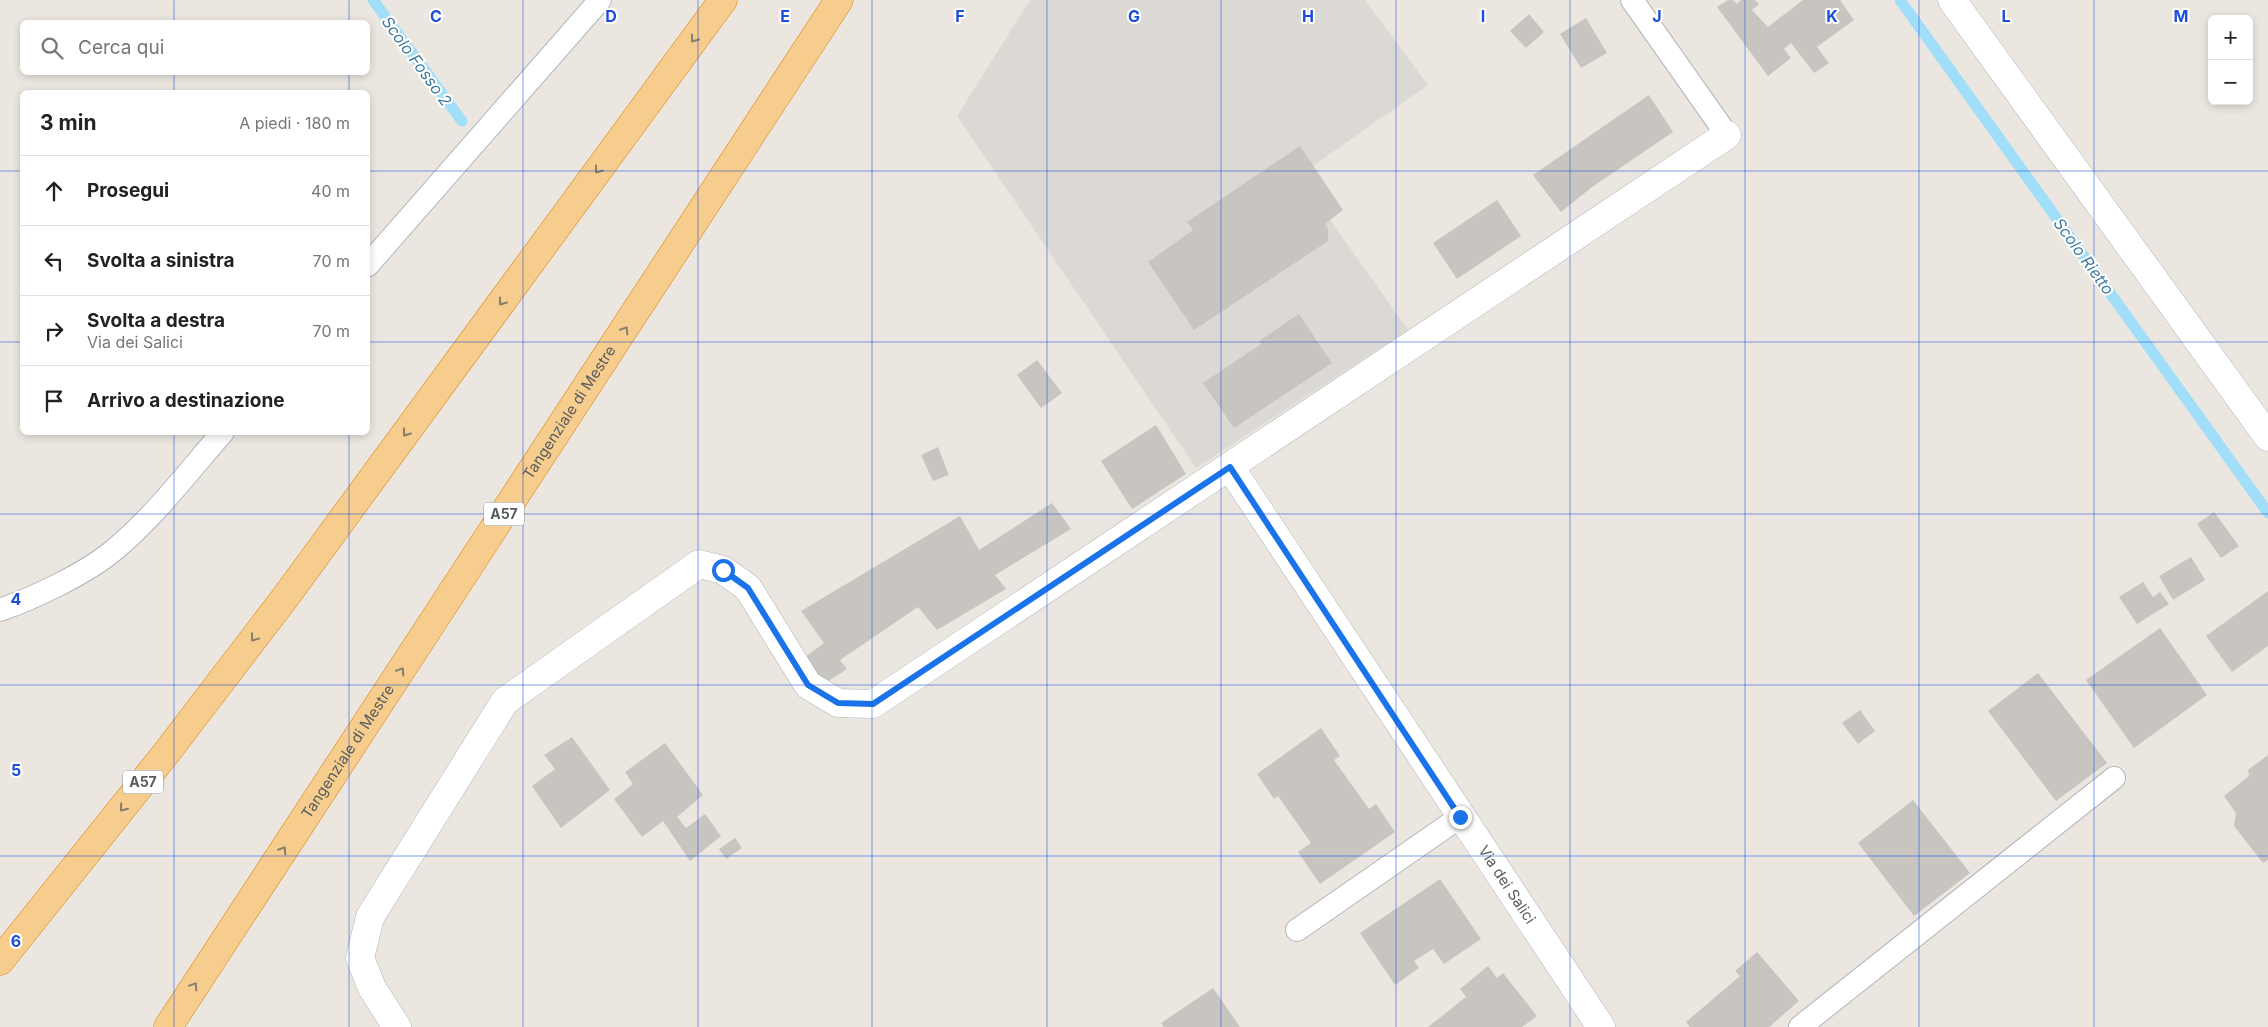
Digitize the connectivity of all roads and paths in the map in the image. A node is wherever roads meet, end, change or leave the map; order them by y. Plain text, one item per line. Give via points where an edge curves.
1 (600, 0) edge
2 (723, 0) edge
3 (839, 0) edge
4 (1632, 0) edge
5 (1952, 0) edge
6 (1727, 135) joint
7 (370, 263) edge
8 (220, 435) edge
9 (2268, 437) edge
10 (1230, 467) junction
11 (0, 610) edge
12 (2114, 778) dead end
13 (1460, 817) junction
14 (1297, 930) dead end
15 (0, 962) edge
16 (168, 1027) edge
17 (397, 1027) edge
18 (1601, 1027) edge
19 (1800, 1027) edge

1 - 7 lane
2 -> 15 highway, A57 via 284,599
16 -> 3 highway, Tangenziale di Mestre / A57
4 - 6 lane
5 - 9 street
6 - 10 street
8 - 11 lane via 115,550 75,576
10 - 13 street, Via dei Salici
10 - 17 street via 873,704 838,703 808,685 748,588 723,570 699,564 505,701 370,917 360,958 372,988
12 - 19 lane
13 - 14 lane
13 - 18 street, Via dei Salici

